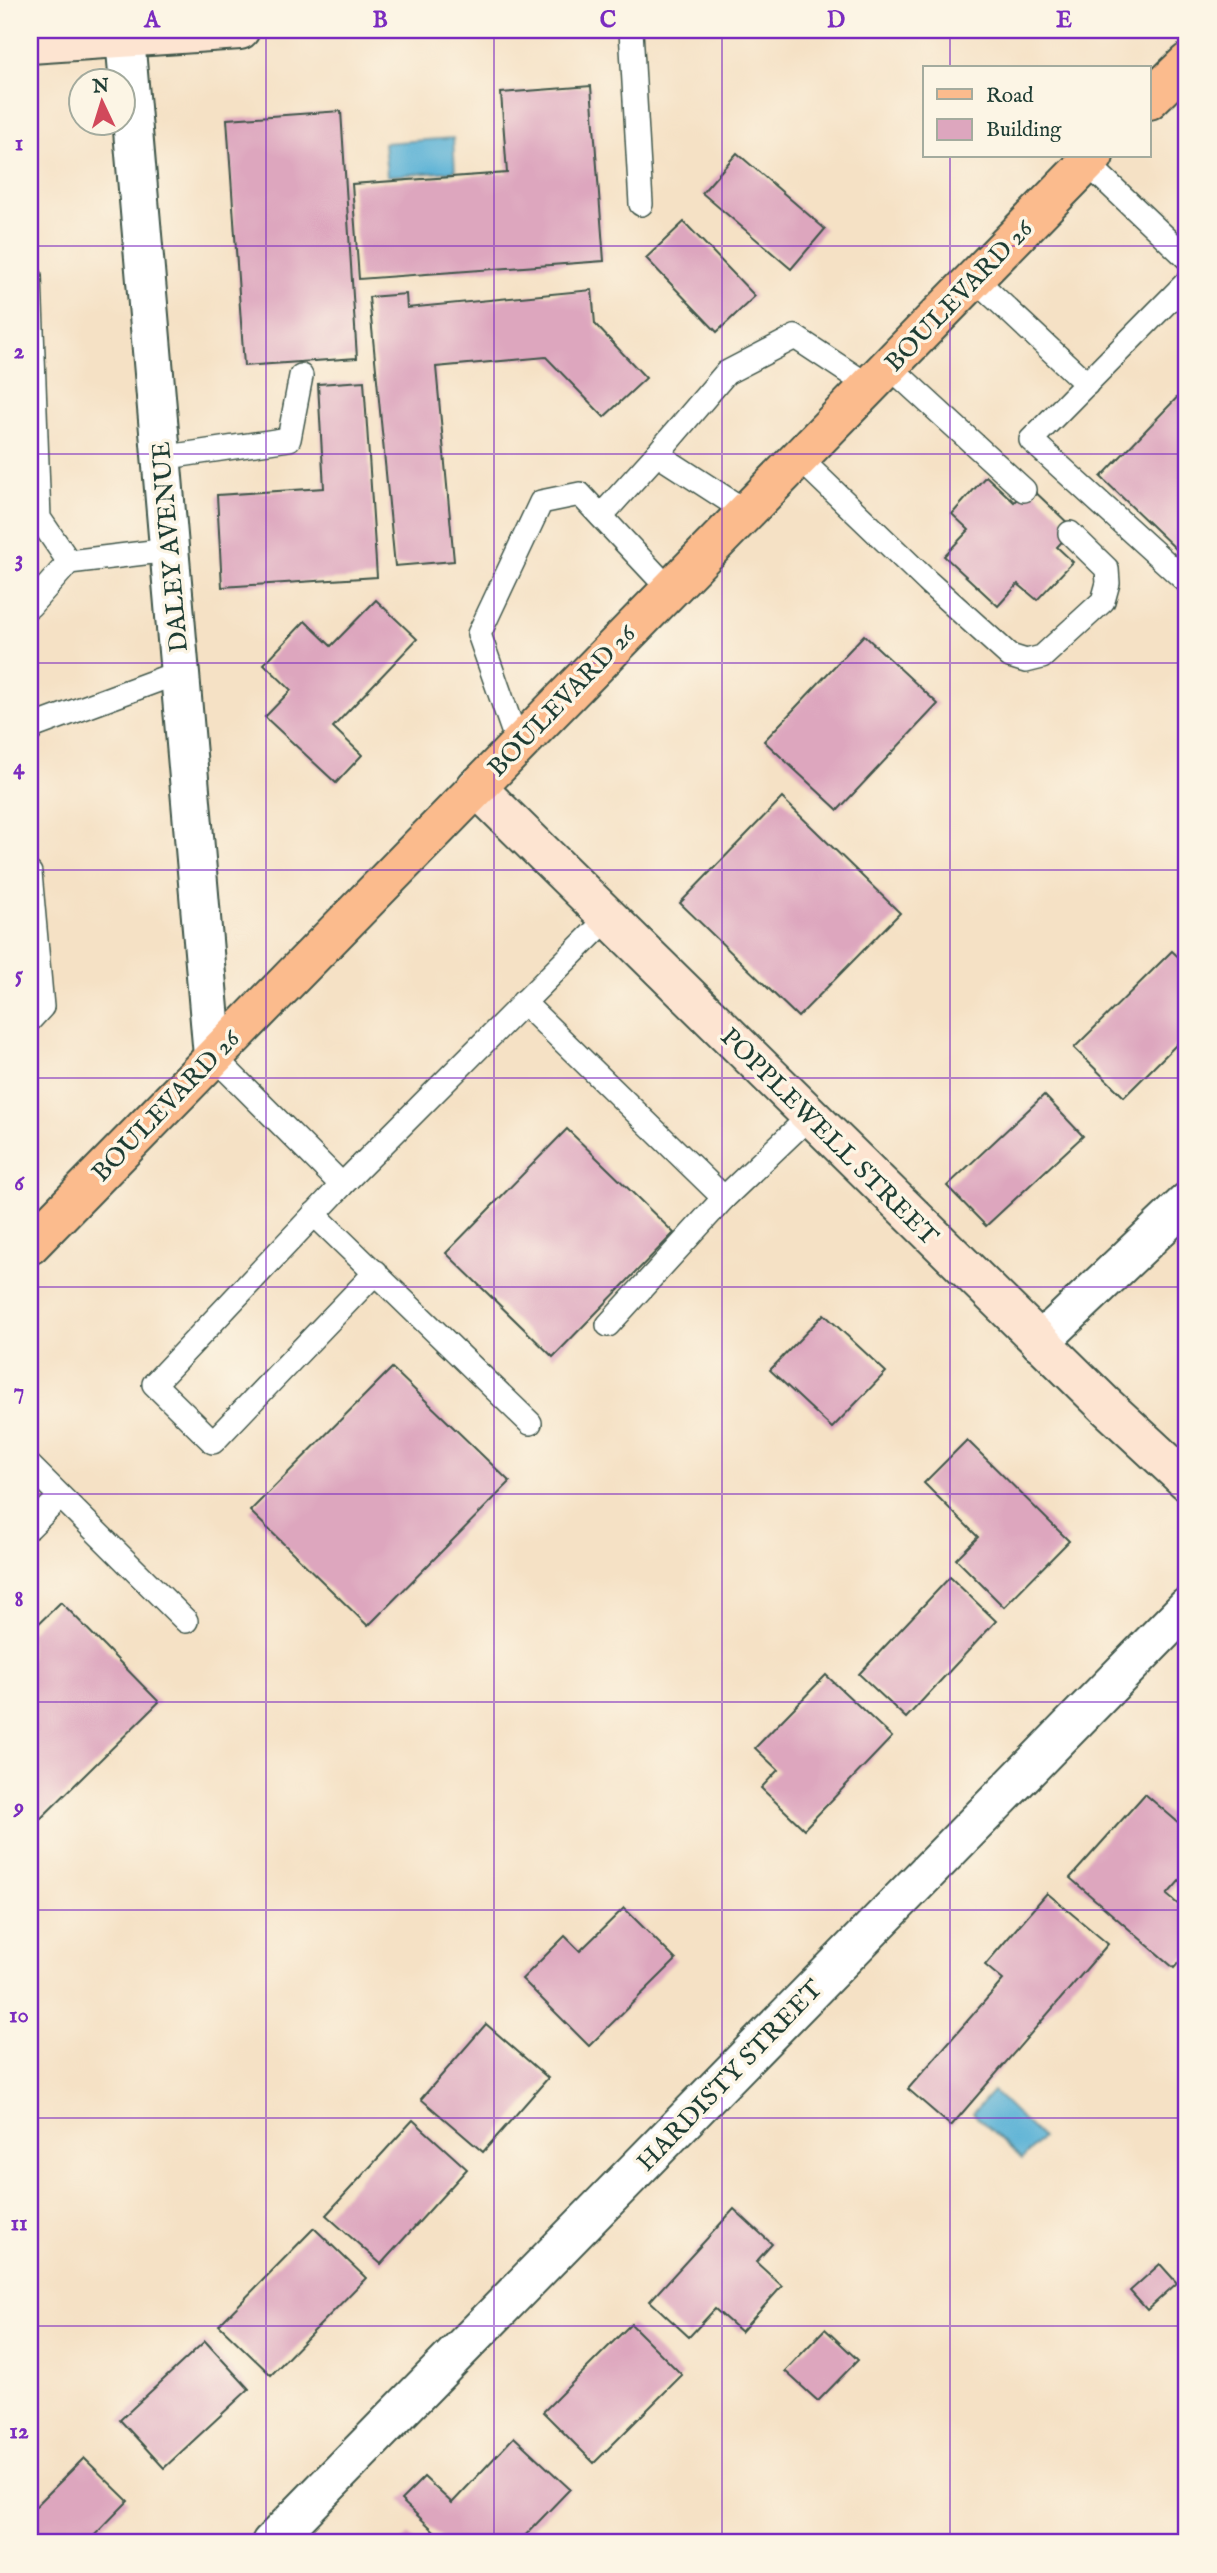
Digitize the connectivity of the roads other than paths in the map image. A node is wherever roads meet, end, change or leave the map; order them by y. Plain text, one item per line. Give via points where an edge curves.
1 (228, 30) edge
2 (631, 30) edge
3 (125, 38) junction
4 (30, 44) edge
5 (1184, 72) edge
6 (1150, 99) edge
7 (1090, 160) edge
8 (641, 204) dead end
9 (1187, 258) edge
10 (30, 276) edge
11 (974, 278) junction
12 (1187, 282) edge
13 (301, 376) dead end
14 (879, 376) junction
15 (1087, 384) junction
16 (657, 454) junction
17 (798, 457) junction
18 (161, 458) junction
19 (1024, 491) dead end
20 (746, 511) junction
21 (601, 516) junction
22 (1070, 533) dead end
23 (169, 550) junction
24 (69, 562) junction
25 (1187, 582) edge
26 (669, 589) junction
27 (30, 606) edge
28 (180, 672) junction
29 (30, 733) edge
30 (518, 745) junction
31 (476, 787) junction
32 (30, 873) edge
33 (609, 917) junction
34 (523, 1002) junction
35 (30, 1020) edge
36 (213, 1056) junction
37 (810, 1116) junction
38 (342, 1185) junction
39 (724, 1198) junction
40 (1187, 1202) edge
41 (314, 1214) junction
42 (30, 1245) edge
43 (376, 1272) junction
44 (608, 1325) dead end
45 (1040, 1342) junction
46 (530, 1423) dead end
47 (30, 1466) edge
48 (1187, 1481) edge
49 (60, 1497) junction
50 (30, 1527) edge
51 (1187, 1607) edge
52 (186, 1621) dead end
53 (271, 2543) edge

1 - 3 street
2 - 8 lane
3 - 4 street
3 - 18 street, DALEY AVENUE
5 - 6 main road
7 - 9 lane
7 - 11 main road, BOULEVARD 26
10 - 24 lane via 39,518
11 - 14 main road, BOULEVARD 26
11 - 15 lane
12 - 15 lane
13 - 18 lane via 289,439
14 - 16 lane via 795,337 726,373
14 - 17 main road, BOULEVARD 26
14 - 19 lane
15 - 25 lane via 1031,440
16 - 20 lane
16 - 21 lane
17 - 20 main road, BOULEVARD 26
17 - 22 lane via 1010,656 1026,662 1042,657 1103,601 1107,569
18 - 23 street, DALEY AVENUE
20 - 26 main road, BOULEVARD 26
21 - 26 lane
21 - 30 lane via 580,494 541,502 479,634
23 - 24 lane
23 - 28 street, DALEY AVENUE
24 - 27 lane
26 - 30 main road, BOULEVARD 26
28 - 29 lane via 32,727
28 - 36 street, DALEY AVENUE
30 - 31 main road, BOULEVARD 26
31 - 33 street, POPPLEWELL STREET
31 - 36 main road, BOULEVARD 26
32 - 35 lane via 42,1007
33 - 34 lane
33 - 37 street, POPPLEWELL STREET
34 - 38 lane
34 - 39 lane
36 - 38 lane
36 - 42 main road, BOULEVARD 26
37 - 39 lane
37 - 45 street, POPPLEWELL STREET
38 - 41 lane
39 - 44 lane
40 - 45 street
41 - 43 lane
41 - 43 lane via 154,1384 213,1442
43 - 46 lane
45 - 48 street, POPPLEWELL STREET
47 - 49 lane
49 - 50 lane
49 - 52 lane
51 - 53 street, HARDISTY STREET

